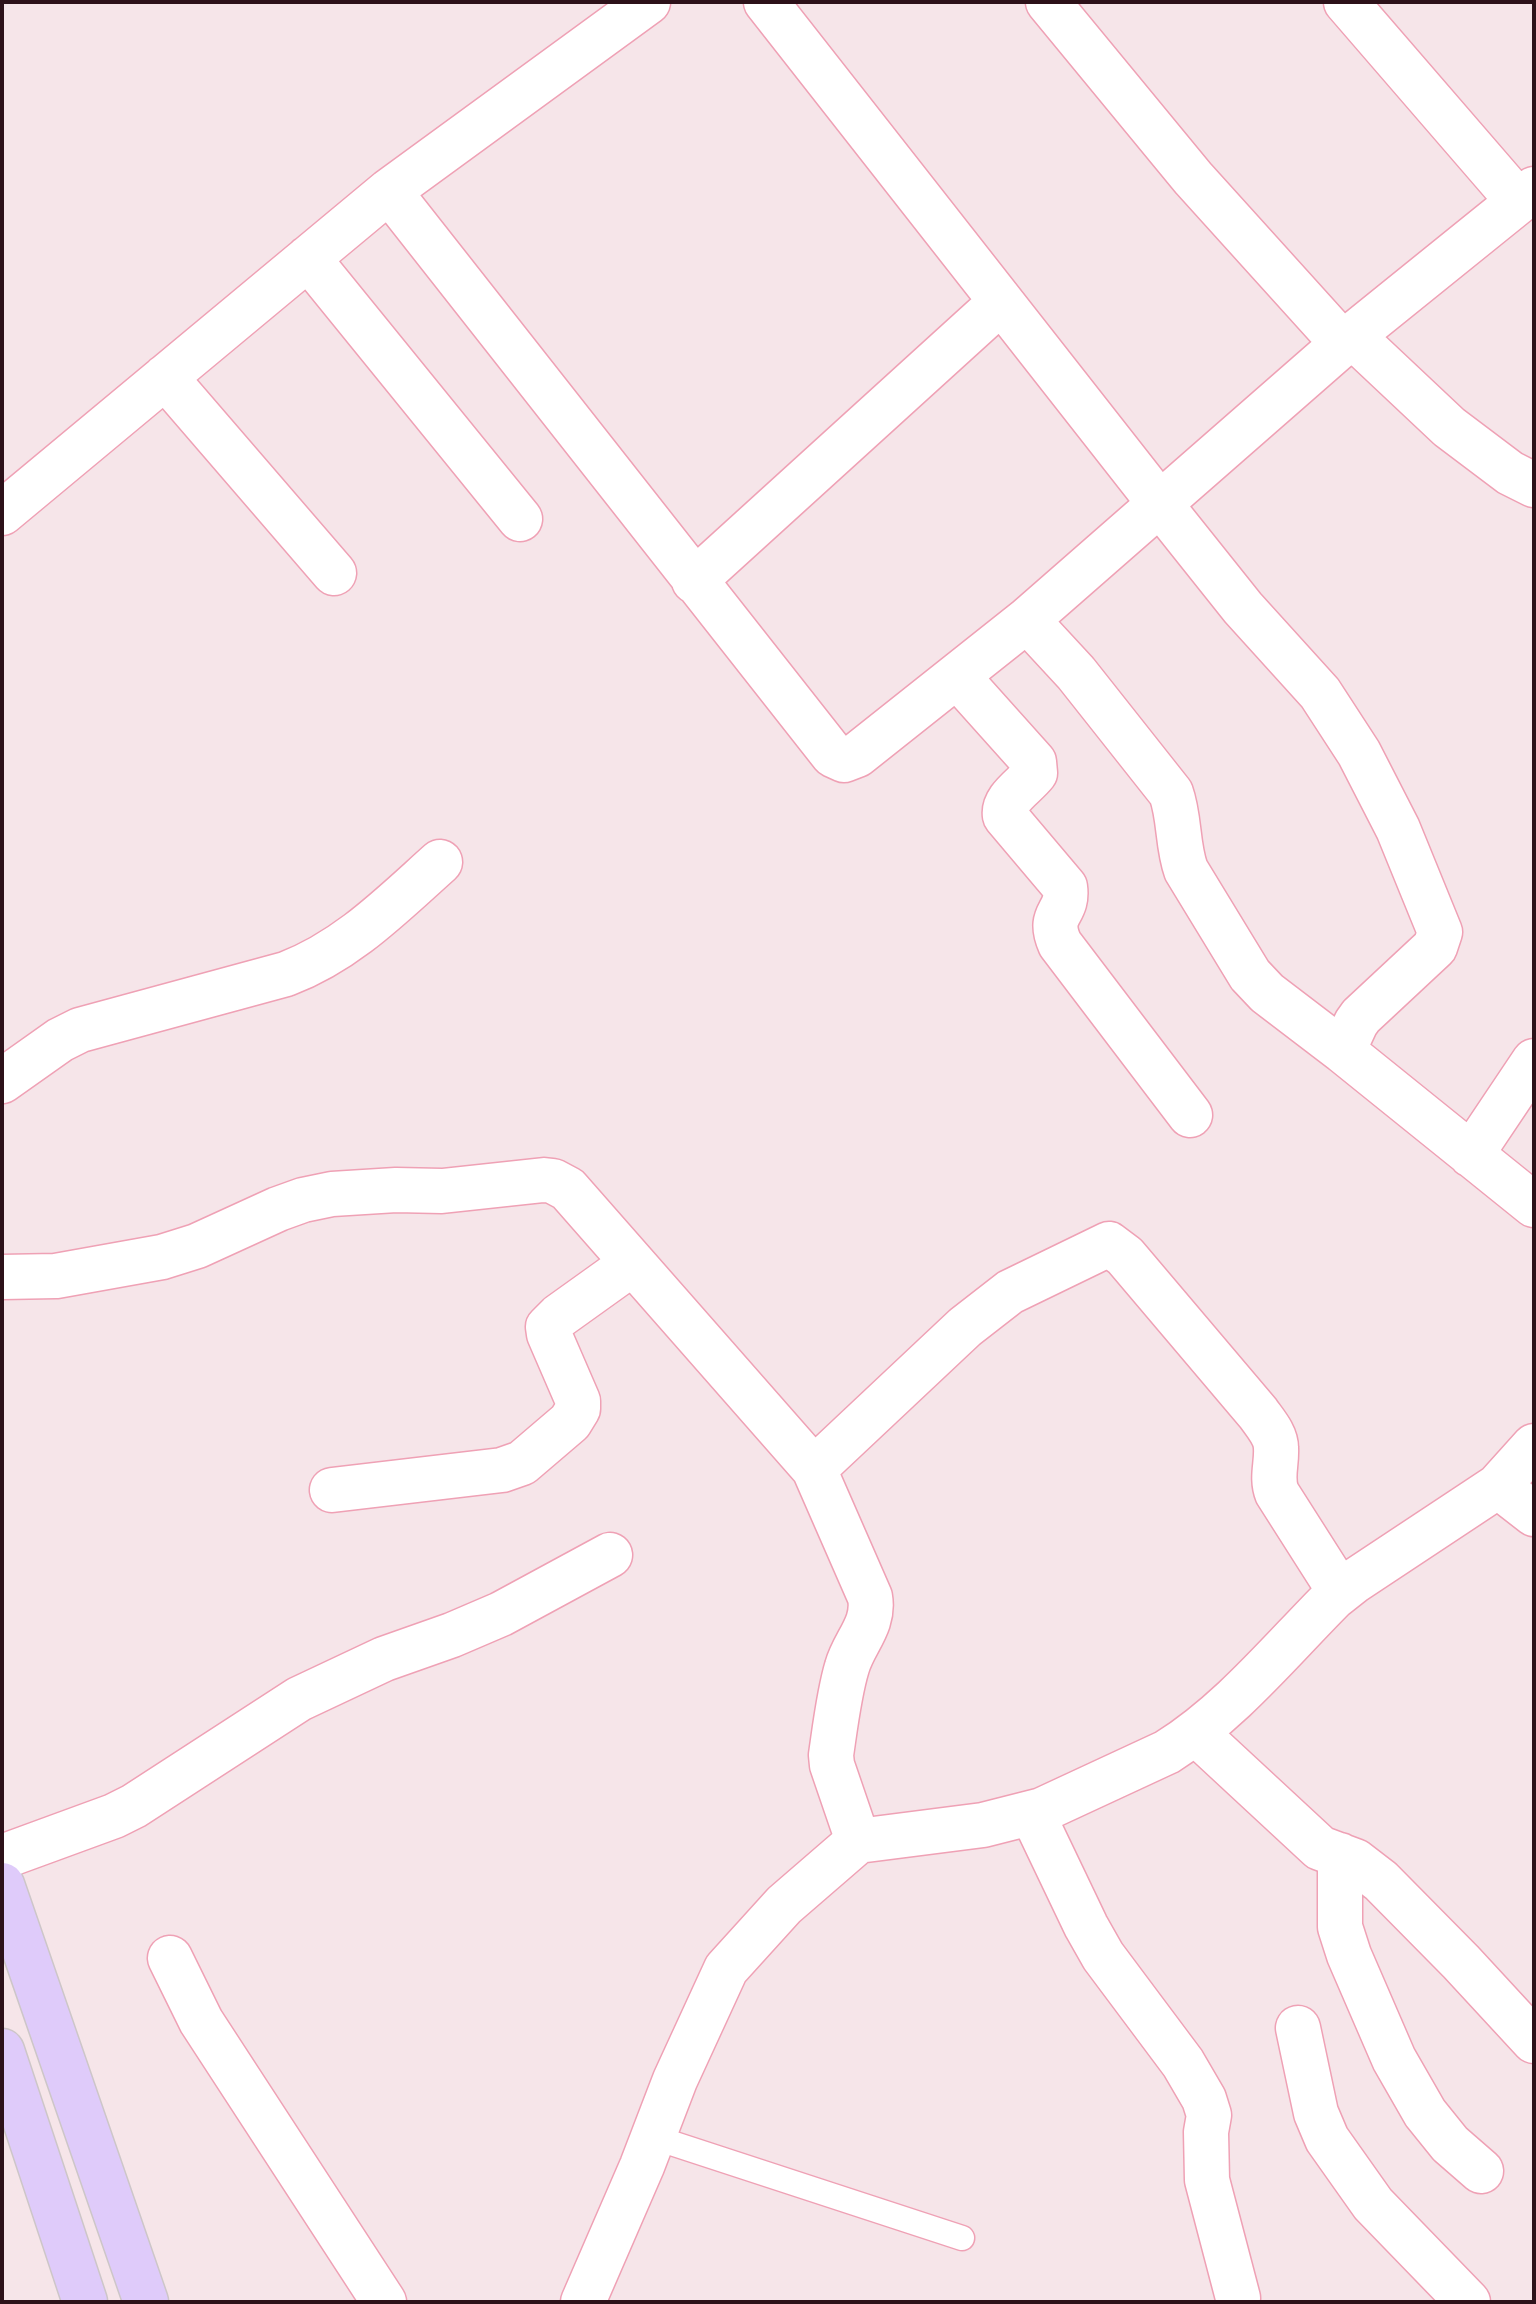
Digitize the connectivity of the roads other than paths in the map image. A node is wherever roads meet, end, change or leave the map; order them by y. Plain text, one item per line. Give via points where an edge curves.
1 (648, 2) edge
2 (766, 2) edge
3 (1048, 2) edge
4 (1346, 2) edge
5 (389, 191) junction
6 (1526, 195) edge
7 (308, 258) junction
8 (1001, 302) junction
9 (1347, 340) junction
10 (165, 377) junction
11 (1534, 485) edge
12 (1160, 504) junction
13 (2, 513) edge
14 (520, 519) dead end
15 (334, 573) dead end
16 (694, 581) junction
17 (1027, 620) junction
18 (957, 676) junction
19 (440, 862) dead end
20 (1343, 1051) junction
21 (1534, 1061) edge
22 (2, 1081) edge
23 (1190, 1115) dead end
24 (1471, 1155) junction
25 (1534, 1205) edge
26 (633, 1263) junction
27 (2, 1277) edge
28 (1534, 1446) edge
29 (814, 1469) junction
30 (1498, 1486) junction
31 (332, 1490) dead end
32 (1534, 1514) edge
33 (610, 1555) dead end
34 (1340, 1592) junction
35 (1196, 1733) junction
36 (1032, 1813) junction
37 (858, 1841) junction
38 (1340, 1855) junction
39 (2, 1857) edge
40 (2, 1885) edge
41 (170, 1958) dead end
42 (1298, 2028) dead end
43 (1534, 2041) edge
44 (2, 2051) edge
45 (11, 2115) edge
46 (653, 2137) junction
47 (1481, 2171) dead end
48 (962, 2238) dead end
49 (1238, 2298) dead end
50 (85, 2302) edge
51 (146, 2302) edge
52 (384, 2302) edge
53 (583, 2302) edge
54 (1468, 2302) edge

1 - 5 street
2 - 8 street
3 - 9 street via 1193,178 1334,334
4 - 6 street
5 - 7 street
5 - 16 street
6 - 9 street
7 - 10 street
7 - 14 street
8 - 12 street
8 - 16 street
9 - 11 street via 1364,347 1449,427
9 - 12 street
10 - 13 street
10 - 15 street
12 - 17 street
12 - 20 street via 1343,725 1398,829 1440,932 1435,947 1356,1023
16 - 18 street via 839,758 857,755
17 - 18 street
17 - 20 street via 1164,781 1175,805 1186,870 1250,975
18 - 23 street via 1034,762 1035,773 1004,809 1065,887 1067,898 1054,923 1060,944
19 - 22 street via 363,930 306,967 80,1030
20 - 24 street
21 - 24 street
24 - 25 street
26 - 27 street via 568,1189 544,1180 442,1191 332,1194 290,1205 162,1257 56,1276
26 - 29 street
26 - 31 street via 548,1327 578,1409 522,1463 502,1470
28 - 30 street
29 - 34 street via 988,1308 1109,1244 1125,1256 1263,1420 1277,1449 1277,1493
29 - 37 street via 872,1605 846,1668 831,1755
30 - 32 street
30 - 34 street
33 - 39 street via 501,1614 299,1699 134,1806
34 - 35 street
35 - 36 street via 1167,1752
35 - 38 street via 1320,1848
36 - 37 street via 983,1825
36 - 49 street via 1103,1956 1204,2099 1209,2115 1207,2180
37 - 46 street via 784,1905 726,1969
38 - 43 street via 1381,1881
38 - 47 street via 1340,1927 1394,2059 1425,2113
40 - 51 main road
41 - 52 street via 201,2021
42 - 54 street via 1316,2113 1327,2139 1373,2204
44 - 45 main road
45 - 50 main road
46 - 48 lane
46 - 53 street

